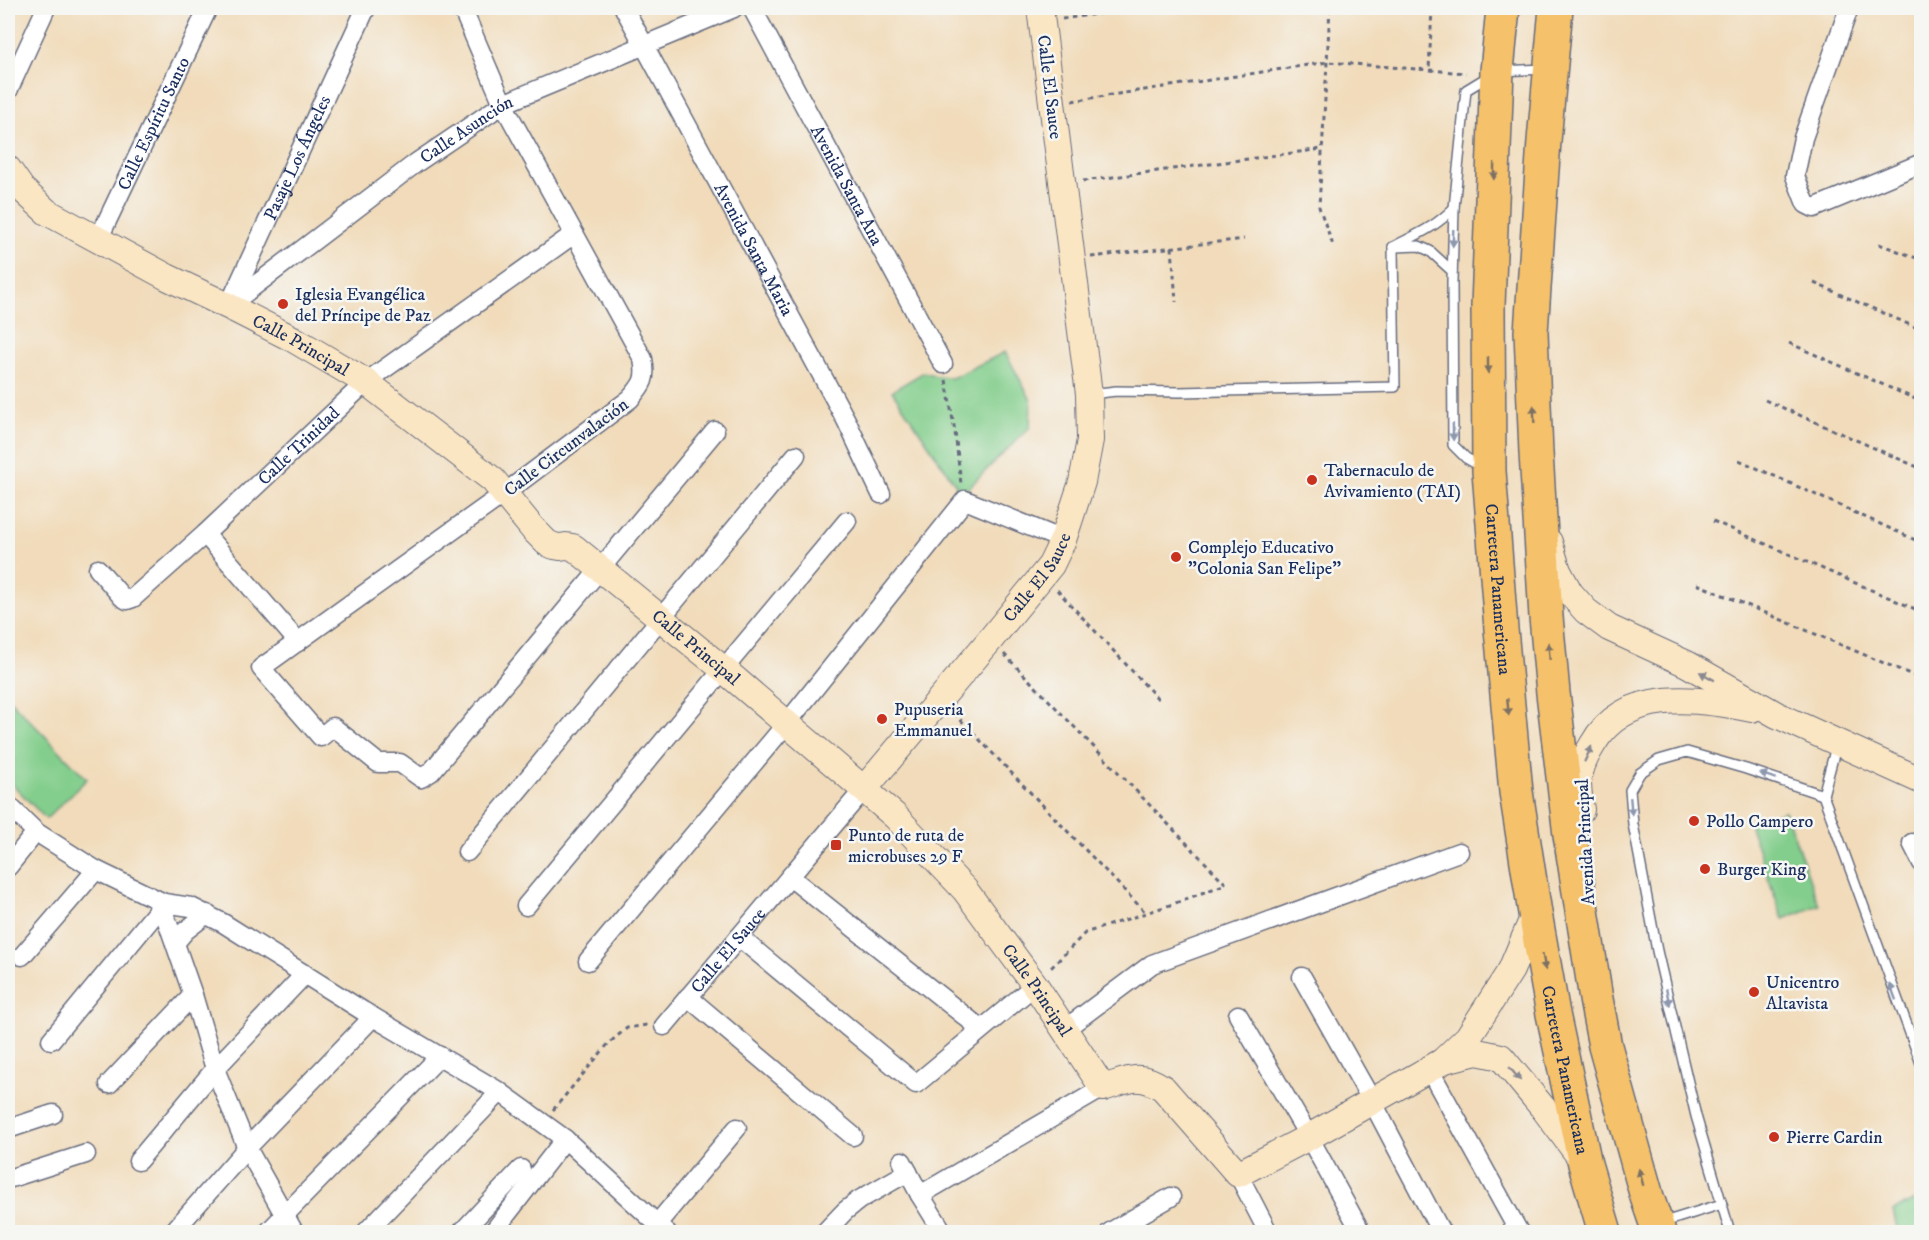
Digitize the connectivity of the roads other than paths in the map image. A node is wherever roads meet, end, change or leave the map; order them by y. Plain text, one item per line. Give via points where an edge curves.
1 (46, 8) edge
2 (208, 8) edge
3 (366, 8) edge
4 (462, 8) edge
5 (624, 8) edge
6 (735, 8) edge
7 (752, 8) edge
8 (1849, 8) edge
9 (1041, 15) edge
10 (1502, 18) edge
11 (1555, 18) edge
12 (644, 45) junction
13 (1550, 68) junction
14 (1482, 72) junction
15 (8, 91) edge
16 (503, 104) junction
17 (1547, 117) junction
18 (1495, 119) junction
19 (1922, 163) edge
20 (8, 169) edge
21 (1454, 208) junction
22 (574, 234) junction
23 (98, 240) junction
24 (1393, 247) junction
25 (1452, 271) junction
26 (228, 306) junction
27 (943, 364) road end
28 (366, 382) junction
29 (1089, 394) junction
30 (715, 431) dead end
31 (1536, 453) junction
32 (796, 454) dead end
33 (1489, 471) junction
34 (505, 493) junction
35 (881, 494) dead end
36 (847, 521) dead end
37 (205, 534) junction
38 (1063, 540) junction
39 (600, 568) junction
40 (98, 569) dead end
41 (661, 619) junction
42 (298, 642) junction
43 (723, 669) junction
44 (1777, 715) junction
45 (787, 723) junction
46 (1837, 744) junction
47 (1920, 776) edge
48 (864, 789) junction
49 (1823, 795) junction
50 (8, 804) edge
51 (36, 832) junction
52 (1912, 843) dead end
53 (467, 852) dead end
54 (1459, 852) dead end
55 (1922, 863) edge
56 (8, 867) edge
57 (96, 870) junction
58 (790, 876) junction
59 (164, 903) junction
60 (526, 906) dead end
61 (1535, 913) junction
62 (207, 914) junction
63 (739, 937) junction
64 (175, 943) junction
65 (22, 956) dead end
66 (588, 962) dead end
67 (304, 974) junction
68 (1302, 977) dead end
69 (1035, 985) junction
70 (194, 995) junction
71 (688, 997) junction
72 (1596, 999) junction
73 (1238, 1015) dead end
74 (373, 1017) junction
75 (664, 1026) road end
76 (981, 1029) junction
77 (1065, 1029) junction
78 (51, 1040) dead end
79 (440, 1056) junction
80 (1437, 1064) junction
81 (1922, 1066) edge
82 (214, 1069) junction
83 (109, 1084) dead end
84 (1103, 1088) junction
85 (500, 1092) junction
86 (1372, 1101) junction
87 (53, 1114) dead end
88 (737, 1128) dead end
89 (8, 1129) edge
90 (853, 1136) dead end
91 (1309, 1137) junction
92 (564, 1139) junction
93 (247, 1148) junction
94 (86, 1154) dead end
95 (138, 1161) dead end
96 (1585, 1164) junction
97 (521, 1169) dead end
98 (1238, 1174) junction
99 (8, 1179) edge
100 (920, 1195) junction
101 (1171, 1197) dead end
102 (1722, 1204) junction
103 (283, 1215) junction
104 (662, 1228) edge
105 (1657, 1229) edge
106 (172, 1233) edge
107 (268, 1233) edge
108 (294, 1233) edge
109 (366, 1233) edge
110 (462, 1233) edge
111 (493, 1233) edge
112 (825, 1233) edge
113 (943, 1233) edge
114 (1110, 1233) edge
115 (1269, 1233) edge
116 (1360, 1233) edge
117 (1441, 1233) edge
118 (1519, 1233) edge
119 (1605, 1233) edge
120 (1730, 1233) edge

1 - 15 street
2 - 23 street, Calle Espíritu Santo
3 - 26 street, Pasaje Los Ángeles
4 - 16 street, Calle Circunvalación
5 - 12 street, Avenida Santa Maria
6 - 12 street, Calle Asunción
7 - 27 street, Avenida Santa Ana
8 - 19 street via 1803,138 1795,176 1806,204 1815,208
9 - 29 street, Calle El Sauce
10 - 11 highway via 1510,36 1531,40 1540,39
10 - 14 highway, Carretera Panamericana
11 - 13 highway
12 - 16 street, Calle Asunción
12 - 35 street, Avenida Santa Maria via 846,420
13 - 14 lane
13 - 17 highway
14 - 18 highway, Carretera Panamericana
14 - 21 lane via 1466,90
16 - 22 street, Calle Circunvalación
16 - 26 street, Calle Asunción via 416,163
17 - 18 highway via 1528,103 1517,103
31 -> 17 highway via 1532,332
18 -> 33 highway, Carretera Panamericana via 1488,306
20 - 23 street, Calle Principal via 22,189 47,212
21 - 24 lane via 1441,222
21 -> 25 lane
22 - 28 street, Calle Trinidad
22 - 34 street, Calle Circunvalación via 643,359 646,373 630,399
23 - 26 street, Calle Principal
24 - 25 lane via 1419,246
24 - 29 lane via 1395,387
25 -> 33 lane via 1453,446
26 - 28 street, Calle Principal
28 - 34 street, Calle Principal
28 - 37 street, Calle Trinidad
29 - 38 street, Calle El Sauce via 1090,440 1082,482
30 - 39 street
44 -> 31 street, Avenida Principal via 1687,664 1609,628 1586,611 1570,593 1550,548
72 -> 31 highway via 1570,836 1553,693
32 - 41 street
33 -> 61 highway, Carretera Panamericana via 1516,792
34 - 39 street, Calle Principal via 547,543 573,547
34 - 42 street, Calle Circunvalación
36 - 43 street
37 - 40 street, Calle Trinidad via 127,600
37 - 42 street
38 - 45 street via 965,500
38 - 48 street, Calle El Sauce via 1043,575
39 - 41 street, Calle Principal
39 - 42 street, Calle Circunvalación via 431,772 421,778 400,763 378,763 333,727 321,737 261,668
41 - 43 street, Calle Principal
41 - 53 street
43 - 45 street, Calle Principal
43 - 60 street
44 - 46 street, Avenida Principal
72 -> 44 street, Avenida Principal via 1578,782 1596,738 1621,715 1654,701 1707,701
45 - 48 street, Calle Principal
45 - 66 street
46 - 47 street, Avenida Principal
46 - 49 lane
48 - 58 street, Calle El Sauce
48 - 69 street, Calle Principal via 965,890
81 -> 49 lane
49 -> 102 lane via 1687,752 1659,760 1640,773 1630,790 1657,951 1696,1116
50 - 51 street
51 - 56 street
51 - 57 street
52 - 55 street
54 - 77 street via 1152,964
57 - 59 street
57 - 65 street
58 - 63 street, Calle El Sauce
58 - 76 street
59 - 62 street
59 - 64 street
59 - 78 street
61 - 80 street via 1511,970 1468,1037
61 -> 96 highway, Carretera Panamericana
62 - 64 street
62 - 67 street
63 - 71 street, Calle El Sauce
63 - 76 street via 916,1084
64 - 70 street
67 - 74 street
67 - 82 street
68 - 86 street
69 - 76 street
69 - 77 street, Calle Principal
70 - 82 street
70 - 83 street
71 - 75 street, Calle El Sauce
71 - 90 street
105 -> 72 highway via 1605,1046
73 - 91 street
74 - 79 street
74 - 93 street
77 - 84 street, Calle Principal
79 - 85 street
79 - 103 street
80 - 86 street
80 -> 96 street via 1477,1052 1501,1057
80 - 118 street
82 - 93 street
82 - 95 street
84 - 98 street via 1136,1077 1163,1088
84 - 100 street
85 - 92 street
85 - 109 street
86 - 91 street
86 - 117 street
87 - 89 street
88 - 104 street
91 - 98 street
91 - 116 street
92 - 104 street
92 - 111 street
93 - 103 street
93 - 106 street
94 - 99 street
96 - 119 highway, Carretera Panamericana
97 - 110 street
98 - 115 street
100 - 112 street via 905,1167 845,1211
100 - 113 street
101 - 114 street
102 - 105 lane
102 - 120 lane
103 - 107 street
103 - 108 street

